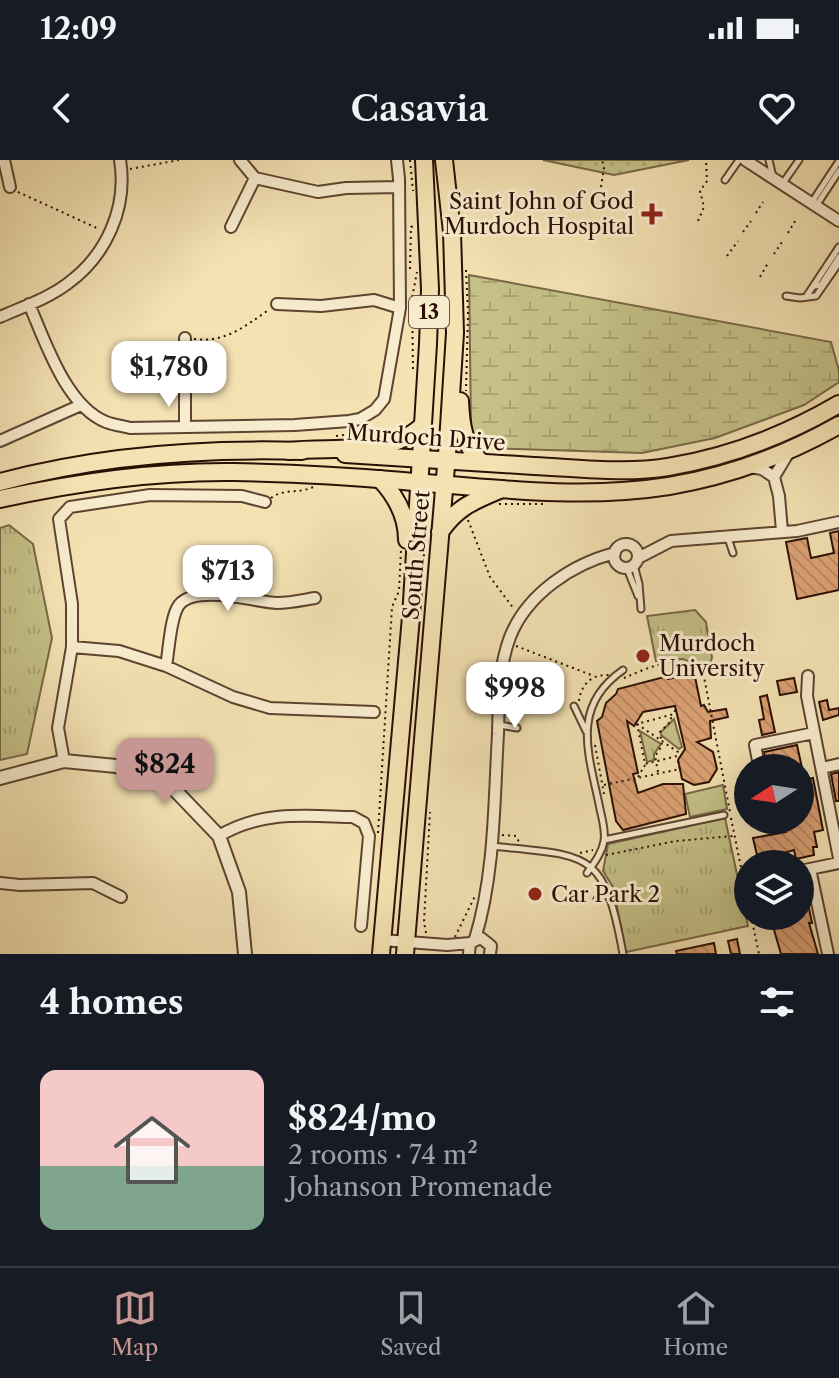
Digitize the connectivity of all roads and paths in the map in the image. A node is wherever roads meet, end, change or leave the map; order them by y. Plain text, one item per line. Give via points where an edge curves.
1 (4, 160) edge
2 (120, 160) edge
3 (179, 160) edge
4 (240, 160) edge
5 (397, 160) edge
6 (410, 160) edge
7 (424, 160) edge
8 (444, 160) edge
9 (602, 160) edge
10 (706, 160) edge
11 (742, 160) edge
12 (769, 160) edge
13 (791, 160) edge
14 (799, 160) edge
15 (839, 161) edge
16 (793, 168) junction
17 (129, 170) dead end
18 (839, 171) edge
19 (255, 178) junction
20 (725, 180) dead end
21 (778, 181) junction
22 (10, 187) joint
23 (399, 187) junction
24 (601, 187) dead end
25 (414, 199) dead end
26 (763, 202) dead end
27 (814, 204) junction
28 (756, 213) dead end
29 (698, 221) dead end
30 (751, 221) dead end
31 (795, 221) dead end
32 (839, 221) edge
33 (419, 225) dead end
34 (231, 227) dead end
35 (743, 232) dead end
36 (788, 233) dead end
37 (110, 235) junction
38 (738, 241) dead end
39 (782, 242) dead end
40 (839, 247) edge
41 (774, 254) dead end
42 (727, 256) dead end
43 (839, 260) edge
44 (419, 261) dead end
45 (768, 263) dead end
46 (400, 272) junction
47 (760, 277) dead end
48 (814, 286) junction
49 (455, 296) junction
50 (786, 296) dead end
51 (805, 298) junction
52 (29, 304) junction
53 (277, 304) joint
54 (400, 308) junction
55 (0, 317) edge
56 (185, 338) joint
57 (415, 377) dead end
58 (839, 404) edge
59 (81, 405) junction
60 (360, 419) junction
61 (185, 425) junction
62 (423, 425) junction
63 (839, 425) edge
64 (328, 440) dead end
65 (0, 441) edge
66 (790, 450) junction
67 (289, 451) junction
68 (420, 459) junction
69 (447, 460) junction
70 (481, 462) junction
71 (747, 466) junction
72 (774, 477) junction
73 (380, 479) junction
74 (0, 482) edge
75 (418, 482) junction
76 (315, 483) dead end
77 (444, 486) junction
78 (502, 489) junction
79 (0, 499) edge
80 (265, 502) joint
81 (465, 512) dead end
82 (839, 522) edge
83 (782, 531) junction
84 (440, 532) junction
85 (727, 535) junction
86 (401, 547) dead end
87 (615, 553) junction
88 (733, 553) dead end
89 (635, 557) junction
90 (597, 560) junction
91 (620, 566) junction
92 (315, 598) dead end
93 (640, 600) junction
94 (641, 609) dead end
95 (411, 617) junction
96 (520, 617) junction
97 (517, 638) dead end
98 (72, 647) junction
99 (166, 666) junction
100 (623, 670) dead end
101 (594, 676) dead end
102 (808, 676) dead end
103 (621, 680) dead end
104 (574, 706) dead end
105 (676, 707) dead end
106 (374, 712) dead end
107 (671, 716) junction
108 (637, 724) junction
109 (498, 725) junction
110 (517, 728) dead end
111 (586, 732) junction
112 (814, 733) junction
113 (661, 740) junction
114 (595, 742) dead end
115 (757, 754) edge
116 (677, 756) junction
117 (64, 761) junction
118 (656, 761) junction
119 (645, 764) junction
120 (839, 764) edge
121 (822, 768) junction
122 (658, 773) junction
123 (0, 778) edge
124 (637, 778) junction
125 (603, 785) junction
126 (605, 796) dead end
127 (429, 806) dead end
128 (724, 815) dead end
129 (492, 834) junction
130 (219, 836) junction
131 (734, 836) junction
132 (604, 840) junction
133 (377, 844) dead end
134 (522, 844) dead end
135 (491, 846) junction
136 (574, 850) dead end
137 (737, 850) edge
138 (600, 854) junction
139 (839, 860) edge
140 (592, 866) junction
141 (814, 867) edge
142 (587, 873) dead end
143 (0, 883) edge
144 (477, 888) dead end
145 (814, 892) edge
146 (610, 894) junction
147 (121, 897) dead end
148 (816, 897) joint
149 (597, 899) dead end
150 (361, 926) dead end
151 (754, 930) edge
152 (428, 943) junction
153 (454, 945) junction
154 (474, 945) edge
155 (382, 947) edge
156 (406, 948) edge
157 (245, 954) edge
158 (490, 954) edge
159 (623, 954) edge
160 (759, 954) edge
161 (828, 954) edge

1 - 22 street
2 - 37 street via 122,189
3 - 17 path
4 - 19 street
5 - 23 street
6 - 25 path
7 - 62 main road, South Street / 13 via 430,289
8 - 49 main road, South Street / 13
9 - 24 path
10 - 29 path via 707,181 700,191 704,207
11 - 20 lane
11 - 21 street
12 - 21 lane
13 - 16 lane
14 - 16 lane
15 - 27 lane
16 - 21 lane
18 - 27 lane
19 - 23 street via 318,192
19 - 34 street
21 - 27 street
22 - 37 path
23 - 46 street
26 - 28 path
27 - 32 street
30 - 35 path
31 - 36 path
33 - 46 path via 411,227 412,266
37 - 52 street via 81,273
38 - 42 path
39 - 41 path
40 - 48 lane
43 - 48 lane via 821,285
43 - 51 lane via 820,293
44 - 57 path via 412,298
45 - 47 path
46 - 54 street
48 - 51 lane
49 - 69 main road, South Street / 13
49 - 70 main road via 461,424
50 - 51 lane
52 - 55 street
52 - 59 street
53 - 54 street via 374,300
53 - 56 path via 230,336 210,341
54 - 60 street via 384,399
56 - 61 street
58 - 70 main road, Murdoch Drive via 746,448 665,467 604,470
59 - 61 street via 104,421 130,428
59 - 65 street
60 - 61 street
60 - 64 path via 364,432
62 - 67 main road via 388,444
62 - 68 main road, South Street / 13
63 - 66 main road, Murdoch Drive
66 - 71 main road, Murdoch Drive
66 - 72 street
67 - 68 main road, Murdoch Drive
67 - 74 main road, Murdoch Drive via 117,461
68 - 69 main road, Murdoch Drive
68 - 75 main road, South Street / 13
69 - 70 main road, Murdoch Drive
69 - 77 main road, South Street / 13
71 - 72 street
71 - 78 main road, Murdoch Drive via 700,480 624,491
72 - 83 street
73 - 75 main road, Murdoch Drive
73 - 79 main road, Murdoch Drive via 171,473
73 - 95 main road via 405,523
75 - 77 main road, Murdoch Drive
75 - 95 main road, South Street / 13
76 - 80 path via 303,492 280,491
77 - 78 main road, Murdoch Drive
77 - 84 main road, South Street / 13
78 - 84 main road via 463,506
80 - 98 street via 242,496 150,495 70,507 59,519 72,604
81 - 96 path via 490,577
82 - 83 street
83 - 85 street
84 - 156 main road, South Street / 13
85 - 88 lane
85 - 89 street via 671,541
86 - 133 path via 399,591 392,607
87 - 89 street via 623,545
87 - 90 street
87 - 91 street
89 - 91 street
89 - 93 lane
90 - 91 street
90 - 96 street via 558,577
91 - 93 lane via 628,571
92 - 99 street via 279,603 226,595 191,597 175,614
93 - 94 lane
95 - 155 main road, South Street / 13
96 - 109 street via 500,674
97 - 101 path via 514,645
98 - 99 street via 119,651
98 - 117 street via 58,728
99 - 106 street via 270,708
100 - 111 lane via 594,701
102 - 112 street
103 - 131 path via 658,664 678,663 698,669 704,677
104 - 111 lane
105 - 107 path
107 - 108 path
107 - 113 path
108 - 113 path
108 - 119 path
109 - 110 lane
109 - 129 street
111 - 132 lane
112 - 115 street via 755,745
112 - 121 street
113 - 116 path
113 - 118 path
114 - 125 path
116 - 118 path
116 - 122 path via 680,769
117 - 123 street
117 - 130 street via 116,766 172,787
118 - 119 path
118 - 122 path
119 - 124 path
120 - 121 street
121 - 139 street
122 - 124 path
124 - 125 path
125 - 126 path
127 - 152 path via 424,922
128 - 132 lane
129 - 134 path via 516,836
129 - 135 street
130 - 150 street via 260,818 353,817 364,823 369,836
130 - 157 street via 239,892
131 - 137 path
131 - 138 path
132 - 138 lane
135 - 140 lane via 556,853
135 - 154 street
136 - 138 path via 594,849
138 - 140 lane
139 - 141 street
140 - 142 lane
140 - 146 lane
143 - 147 street via 93,883
144 - 153 path
145 - 148 street
146 - 149 lane
146 - 159 lane
148 - 161 street
151 - 160 path
152 - 153 street
152 - 156 street
153 - 154 street
154 - 156 street
154 - 158 street via 491,946
155 - 156 street

